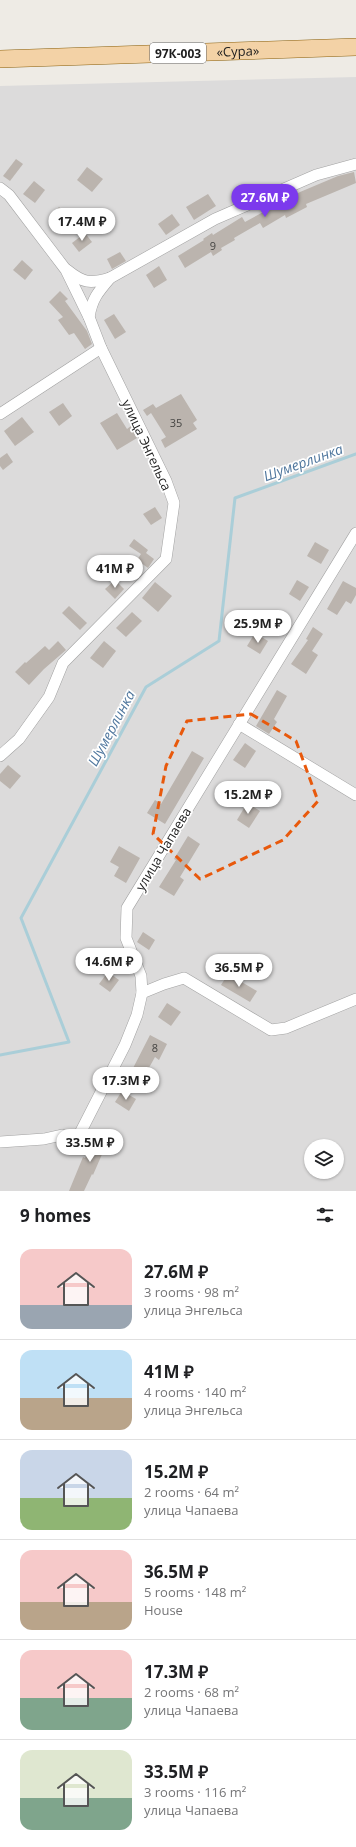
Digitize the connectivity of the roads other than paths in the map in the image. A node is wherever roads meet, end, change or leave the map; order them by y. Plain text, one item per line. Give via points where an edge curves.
1 (356, 47) edge
2 (0, 59) edge
3 (356, 164) edge
4 (0, 188) edge
5 (66, 270) junction
6 (110, 278) junction
7 (89, 317) junction
8 (100, 348) junction
9 (0, 414) edge
10 (356, 533) edge
11 (239, 724) junction
12 (0, 756) edge
13 (356, 795) edge
14 (142, 993) junction
15 (356, 999) edge
16 (0, 1142) edge

1 - 2 main road, «Сура» / 97К-003
3 - 6 street via 316,175 215,219
4 - 5 street, улица Энгельса via 9,195
5 - 6 street via 84,281 96,282
5 - 7 street, улица Энгельса
6 - 7 street via 92,302
7 - 8 street, улица Энгельса
8 - 9 street
8 - 12 street, улица Энгельса via 166,481 174,503 166,559 63,663 49,697 19,738
10 - 11 street, улица Чапаева
11 - 13 street
11 - 14 street, улица Чапаева via 127,908 126,938 141,976
14 - 15 street via 184,978 271,1030 286,1028
14 - 16 street, улица Чапаева via 137,1015 125,1045 75,1143 62,1135

